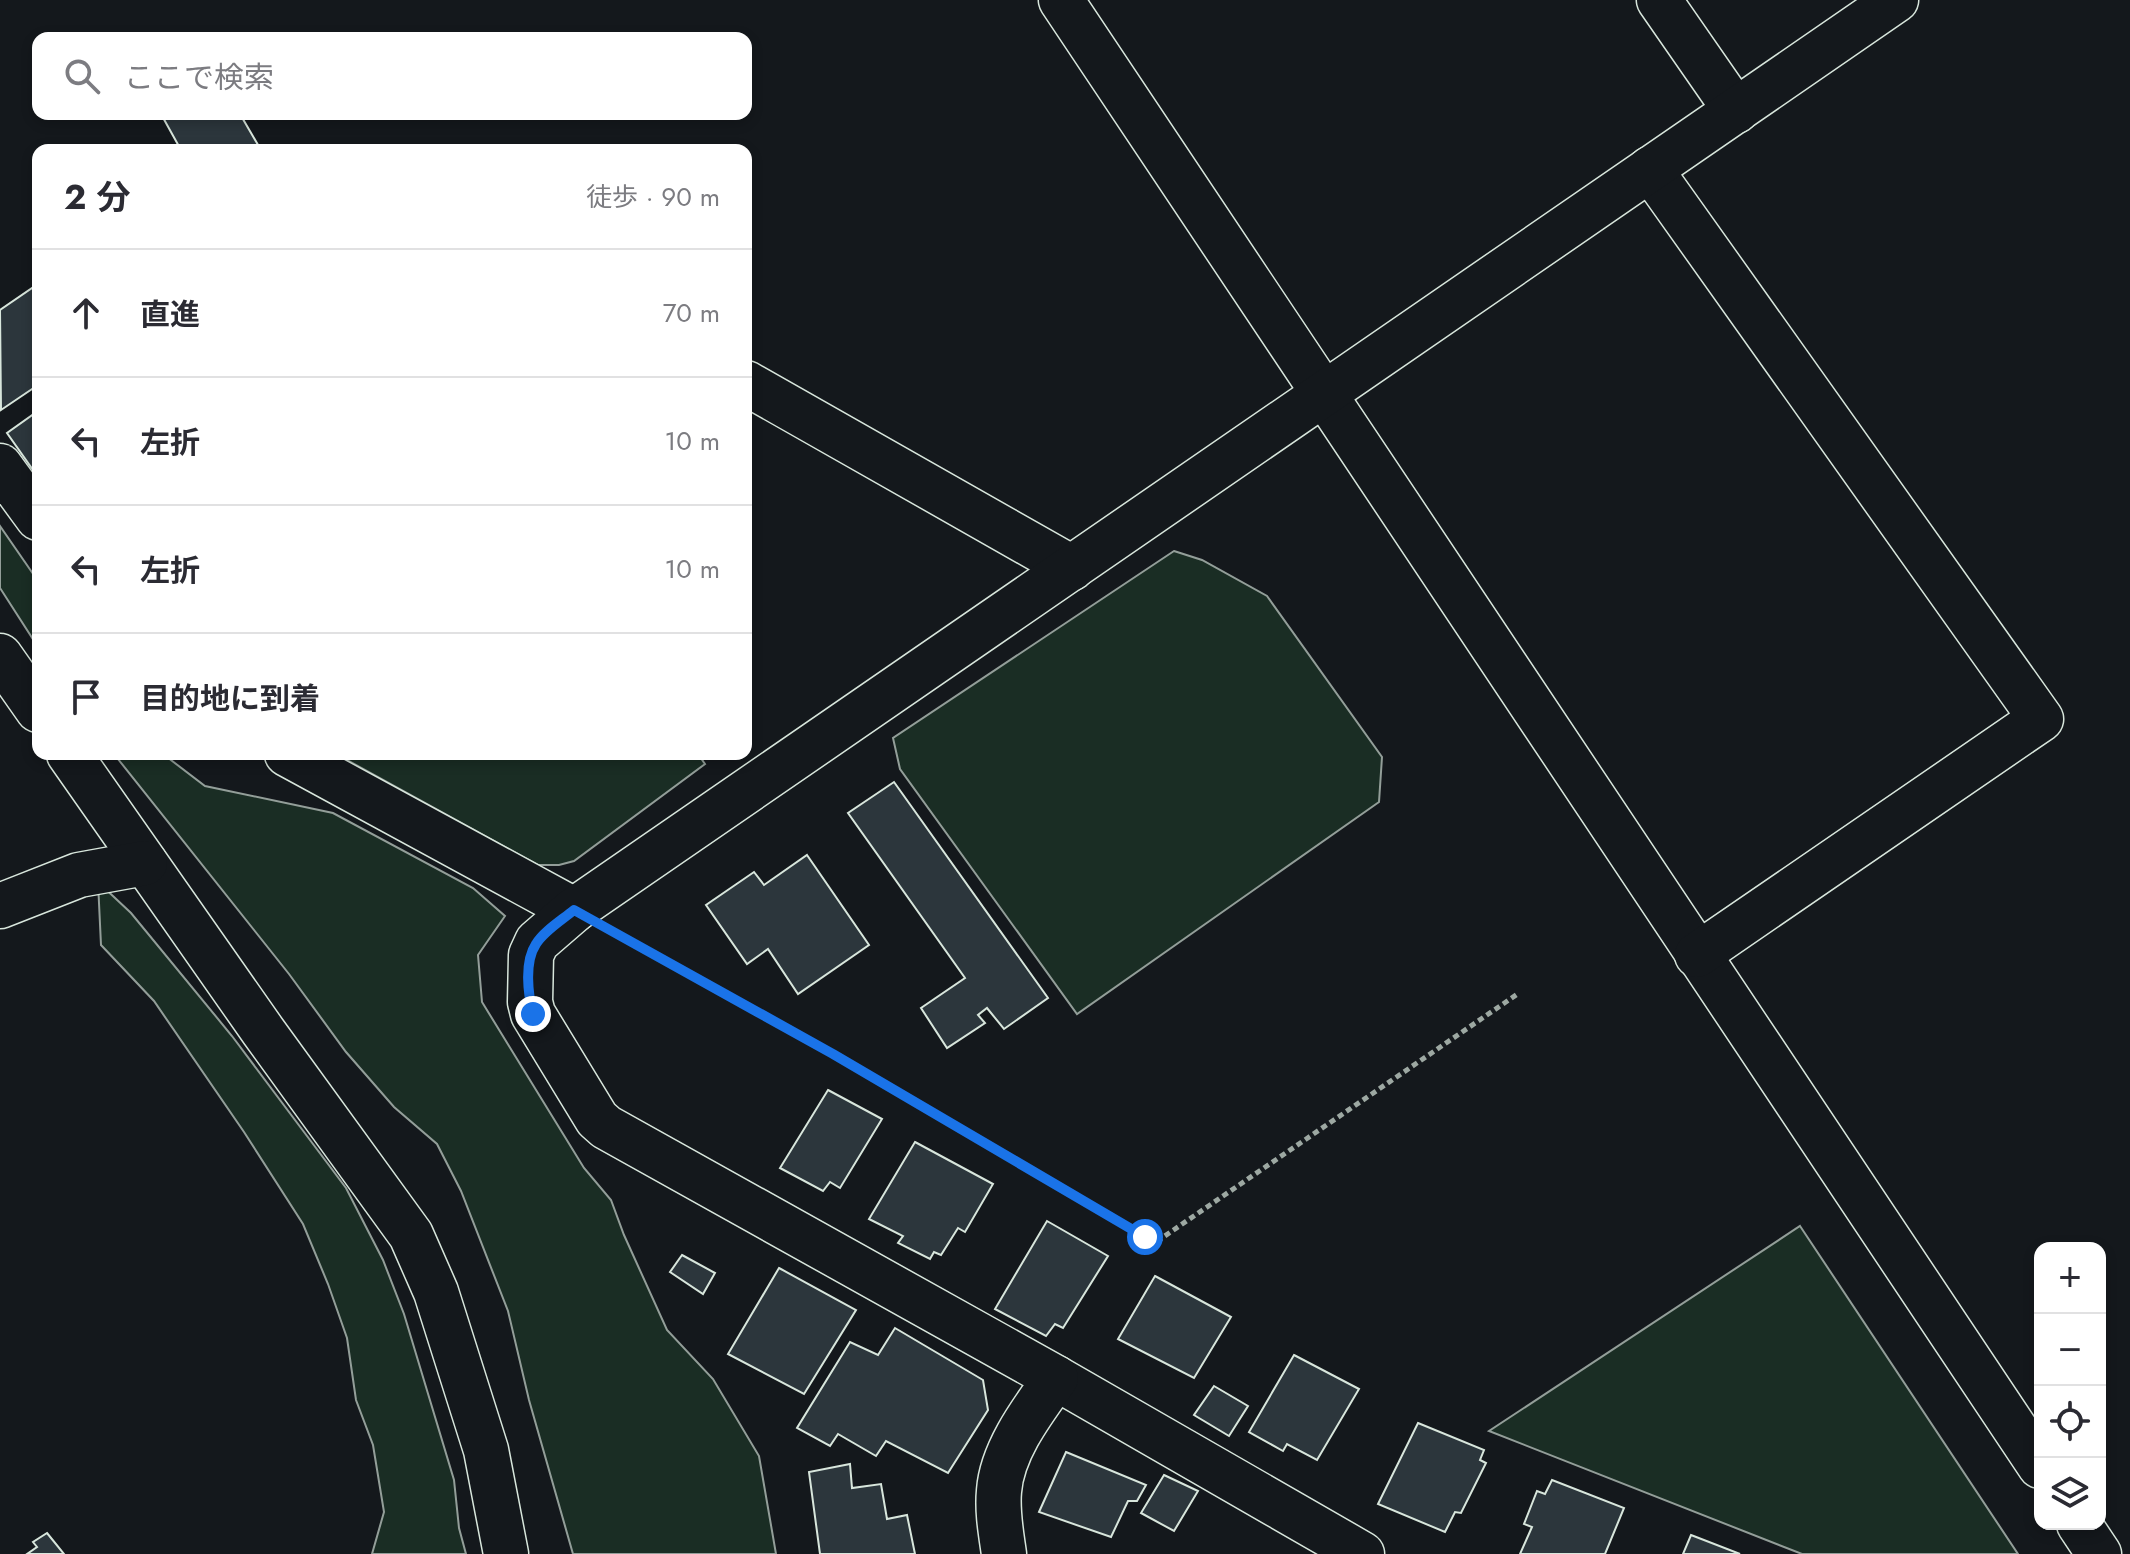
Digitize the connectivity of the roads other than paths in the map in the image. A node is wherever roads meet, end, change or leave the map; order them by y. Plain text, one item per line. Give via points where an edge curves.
1 (1061, 0) edge
2 (1659, 0) edge
3 (1896, 0) edge
4 (1736, 111) junction
5 (1650, 169) junction
6 (752, 386) edge
7 (1323, 395) junction
8 (0, 466) edge
9 (32, 510) edge
10 (1072, 568) junction
11 (0, 656) edge
12 (32, 701) edge
13 (73, 760) edge
14 (298, 760) edge
15 (145, 863) junction
16 (0, 906) edge
17 (574, 910) junction
18 (1697, 955) junction
19 (1056, 1378) junction
20 (2035, 1458) edge
21 (2083, 1530) edge
22 (506, 1554) edge
23 (1004, 1554) edge
24 (1362, 1554) edge
25 (2099, 1554) edge

1 - 7 street
2 - 4 street
3 - 4 street
4 - 5 street
5 - 7 street
5 - 18 street via 2041,719
6 - 10 street
7 - 10 street
7 - 18 street
8 - 9 street
10 - 17 street
11 - 12 street
13 - 15 street
14 - 17 street
15 - 16 street via 79,875
15 - 22 street via 411,1235 436,1292 486,1450
17 - 19 street via 537,942 531,955 530,1002 597,1119
18 - 20 street
19 - 23 street via 1004,1467 998,1518
19 - 24 street
21 - 25 street

